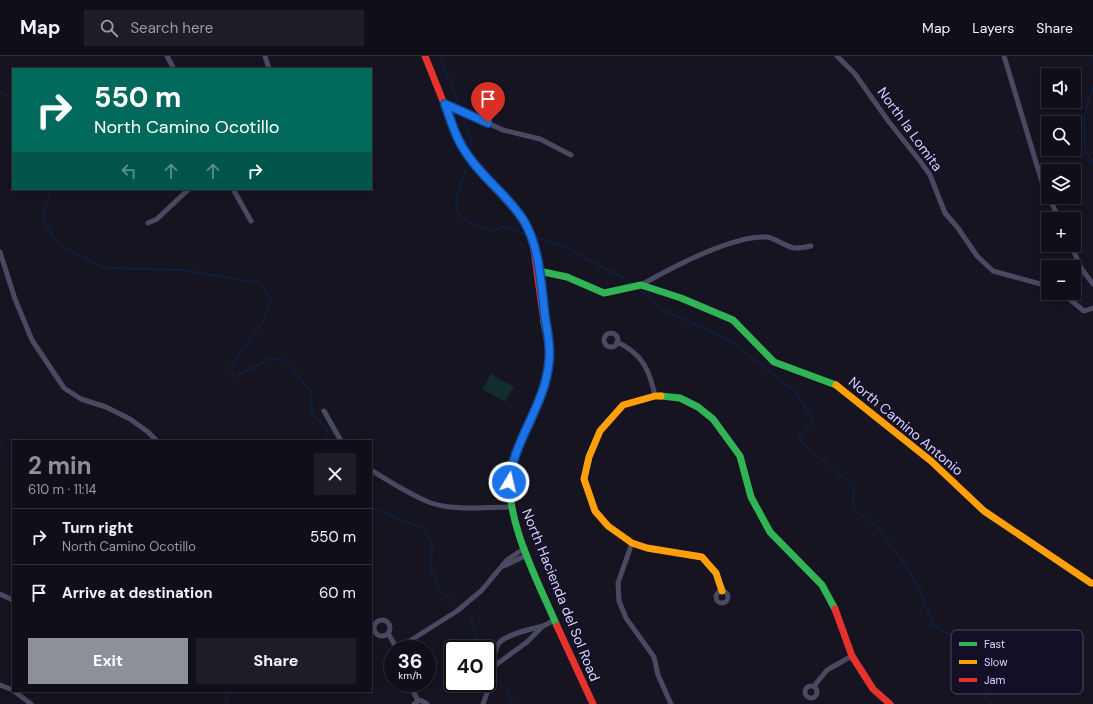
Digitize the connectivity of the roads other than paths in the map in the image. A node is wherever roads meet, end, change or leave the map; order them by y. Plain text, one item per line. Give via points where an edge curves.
1 (167, 56) edge
2 (265, 56) edge
3 (425, 56) edge
4 (836, 56) edge
5 (1004, 56) edge
6 (173, 68) edge
7 (269, 68) edge
8 (445, 104) junction
9 (571, 155) dead end
10 (1041, 179) edge
11 (188, 190) edge
12 (235, 190) edge
13 (251, 221) dead end
14 (148, 223) dead end
15 (810, 246) dead end
16 (0, 252) edge
17 (1074, 252) edge
18 (539, 272) junction
19 (1041, 284) edge
20 (1093, 284) edge
21 (641, 285) junction
22 (1071, 300) edge
23 (1093, 308) edge
24 (618, 342) dead end
25 (655, 396) junction
26 (324, 411) dead end
27 (156, 440) edge
28 (340, 440) edge
29 (372, 471) edge
30 (510, 507) junction
31 (632, 543) junction
32 (526, 551) junction
33 (1091, 583) dead end
34 (722, 591) dead end
35 (0, 594) edge
36 (12, 600) edge
37 (555, 620) junction
38 (543, 626) junction
39 (388, 633) dead end
40 (392, 640) edge
41 (411, 640) edge
42 (496, 649) edge
43 (852, 656) junction
44 (496, 665) edge
45 (0, 685) edge
46 (814, 686) dead end
47 (12, 690) edge
48 (15, 692) edge
49 (412, 692) edge
50 (488, 692) edge
51 (416, 702) edge
52 (31, 704) edge
53 (427, 704) edge
54 (483, 704) edge
55 (593, 704) edge
56 (671, 704) edge
57 (890, 704) edge

1 - 6 street
2 - 7 street
3 - 8 street, North Hacienda del Sol Road
4 - 19 street, North la Lomita via 855,74 930,175 945,213 977,256 993,271
5 - 10 street
8 - 9 street via 503,130 540,139
8 - 18 street, North Hacienda del Sol Road via 467,155 524,221 533,243
11 - 14 street via 157,220
12 - 13 street
15 - 21 street via 794,248 767,237 744,240 675,266
16 - 27 street via 32,340 64,388 81,399 106,407 130,419
17 - 20 street via 1081,268
18 - 21 street via 567,277 604,293
18 - 30 street, North Hacienda del Sol Road via 550,360 546,380 531,422 515,453 511,467
21 - 33 street, North Camino Antonio via 681,298 733,320 774,362 838,386 931,461 984,511
22 - 23 street via 1084,311
24 - 25 street via 627,346 643,360 652,379
25 - 31 street via 623,405 600,431 589,457 584,479 600,518 612,530
25 - 43 street via 680,398 698,407 713,419 740,456 750,497 770,532 818,581 827,594
26 - 28 street
29 - 30 street via 431,503 459,507
30 - 32 street, North Hacienda del Sol Road
31 - 34 street via 702,557 716,573
31 - 56 street via 618,583 619,601 626,618 654,657 658,675
32 - 37 street, North Hacienda del Sol Road
32 - 41 street via 507,560 481,591 457,611
35 - 36 street
37 - 38 street
37 - 55 street, North Hacienda del Sol Road
38 - 42 street via 499,642
38 - 44 street
39 - 40 street
43 - 46 street via 827,670
43 - 57 street via 873,689
45 - 47 street
48 - 52 street
49 - 51 street
50 - 54 street
51 - 53 street via 423,701

